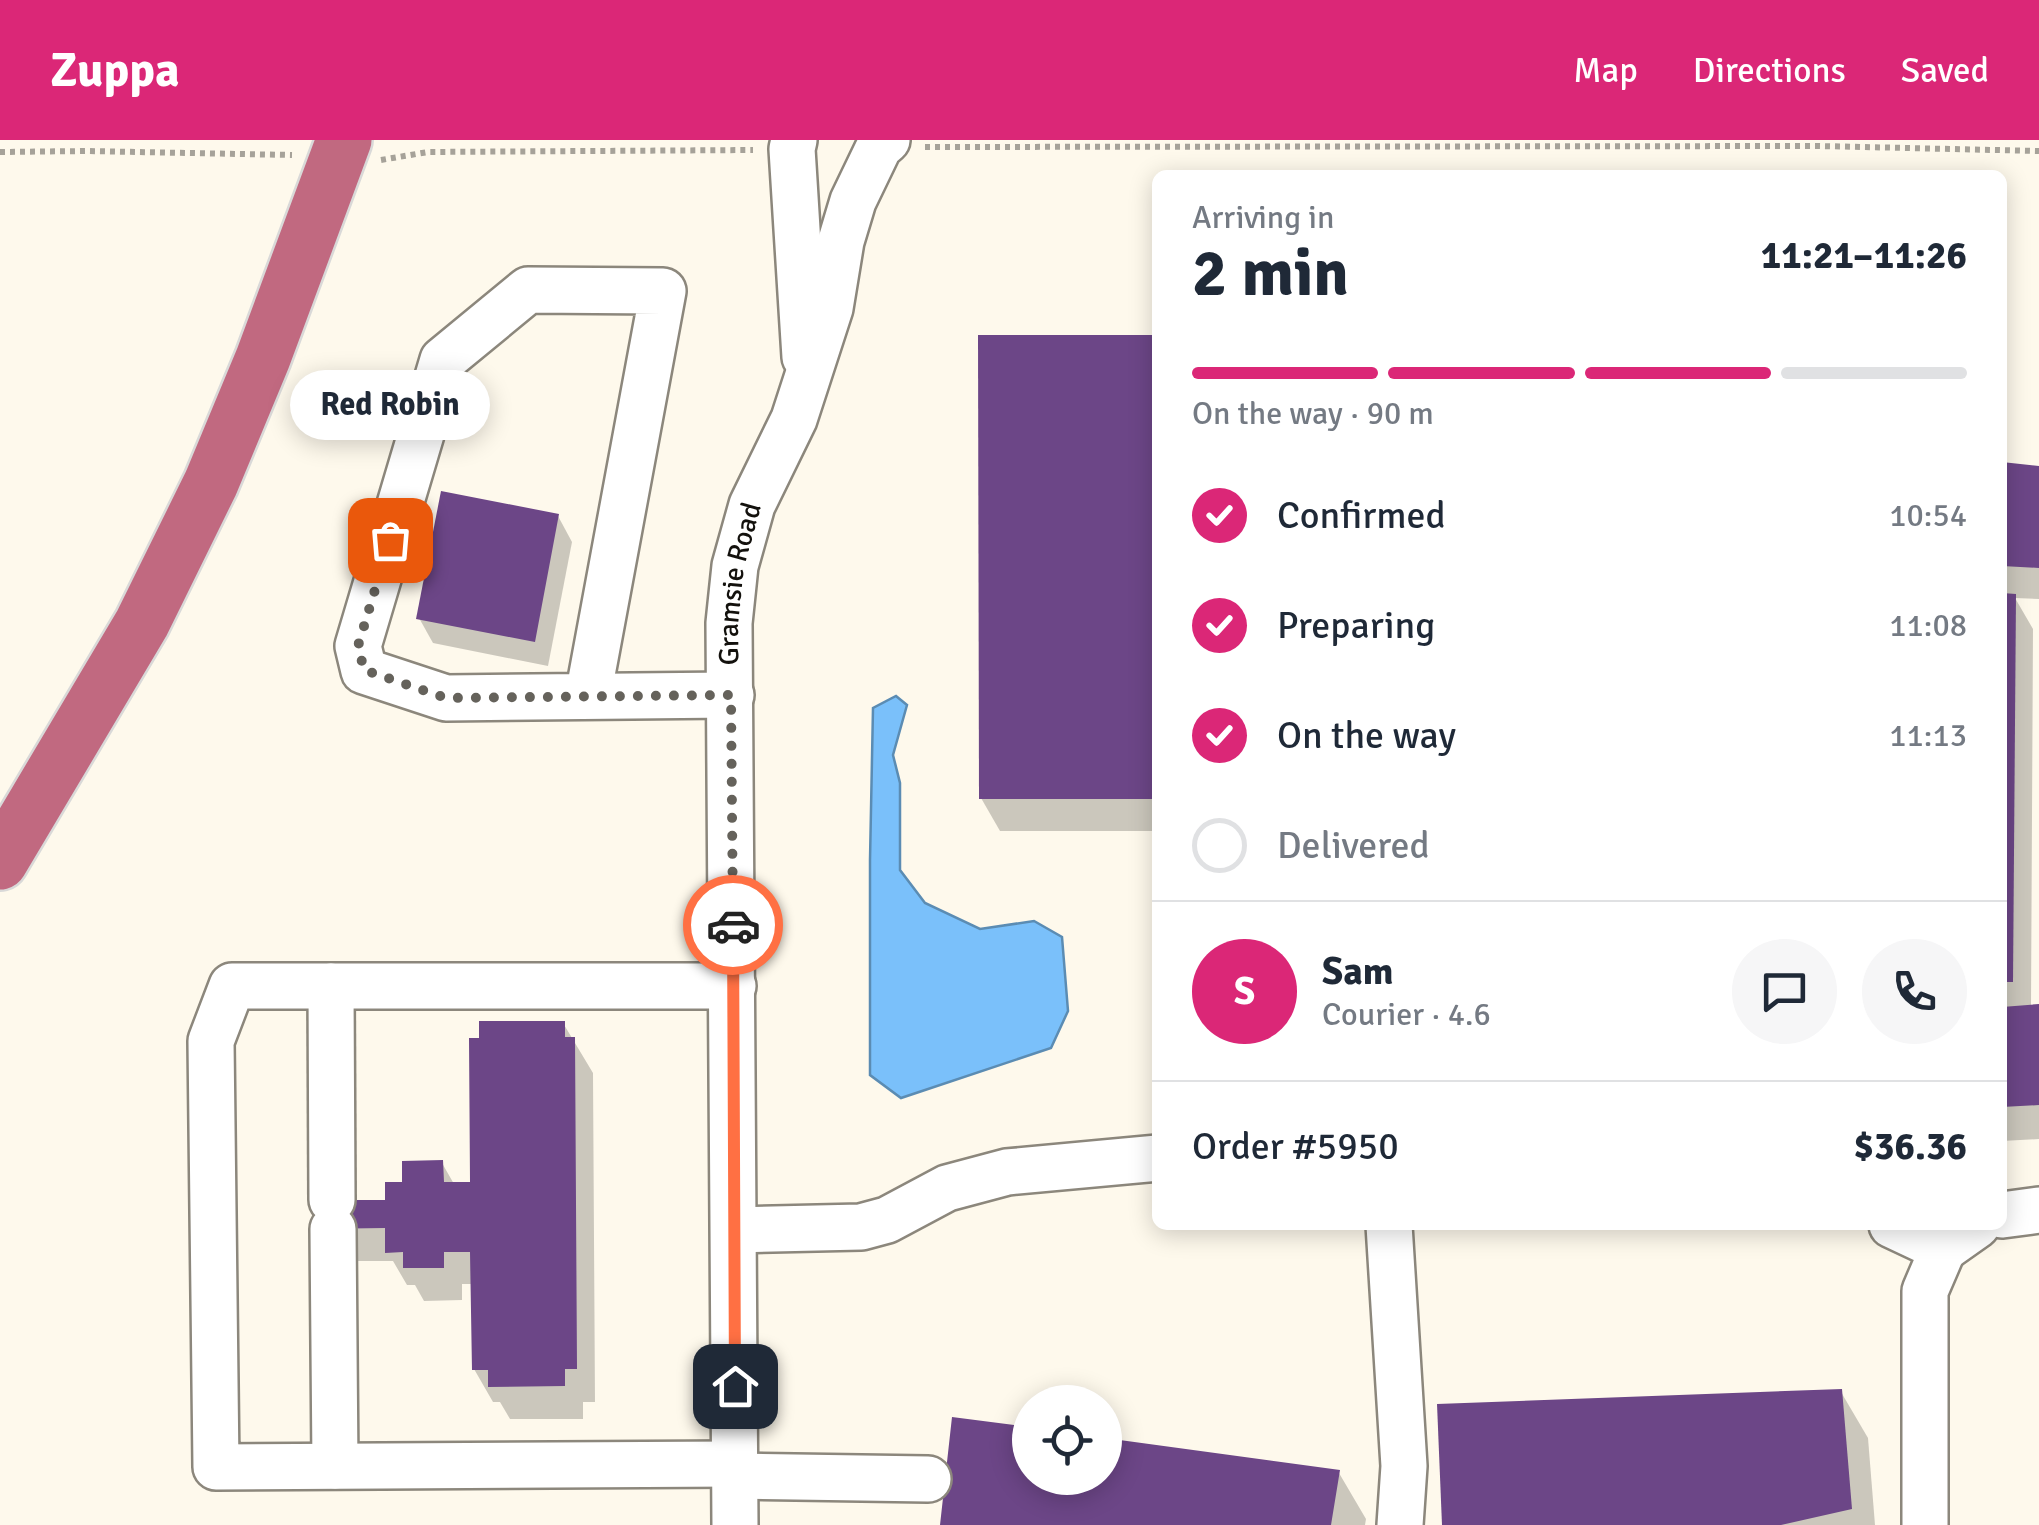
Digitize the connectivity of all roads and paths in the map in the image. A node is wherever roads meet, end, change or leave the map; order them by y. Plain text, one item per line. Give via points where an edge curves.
1 (430, 140) edge
2 (794, 140) edge
3 (908, 143) edge
4 (358, 151) edge
5 (737, 151) dead end
6 (2039, 151) edge
7 (0, 152) edge
8 (428, 152) junction
9 (292, 155) dead end
10 (807, 374) junction
11 (731, 695) junction
12 (588, 696) junction
13 (0, 862) edge
14 (330, 986) junction
15 (733, 986) junction
16 (1152, 1159) edge
17 (2039, 1210) edge
18 (2007, 1214) edge
19 (734, 1230) junction
20 (1389, 1230) edge
21 (1920, 1230) edge
22 (1960, 1237) edge
23 (334, 1466) junction
24 (735, 1470) junction
25 (928, 1479) dead end
26 (736, 1525) edge
27 (1400, 1525) edge
28 (1925, 1525) edge

1 - 8 path
2 - 10 street, Gramsie Road
3 - 6 path
3 - 10 street, Gramsie Road via 878,148 852,201 830,308
4 - 8 path
4 - 13 highway via 142,623
5 - 8 path
7 - 9 path
10 - 11 street, Gramsie Road via 734,566
11 - 12 street
11 - 15 street, Gramsie Road
12 - 12 street via 446,698 364,670 358,646 443,360 528,290 663,291
14 - 15 street
14 - 23 street
14 - 23 street via 232,986 212,1041 216,1467
15 - 19 street, Gramsie Road
16 - 19 street via 1007,1172 947,1188 887,1220 861,1226
17 - 18 street
19 - 24 street, Gramsie Road
20 - 27 street via 1404,1466
21 - 22 street
22 - 28 street via 1926,1291
23 - 24 street
24 - 25 street
24 - 26 street, Gramsie Road

